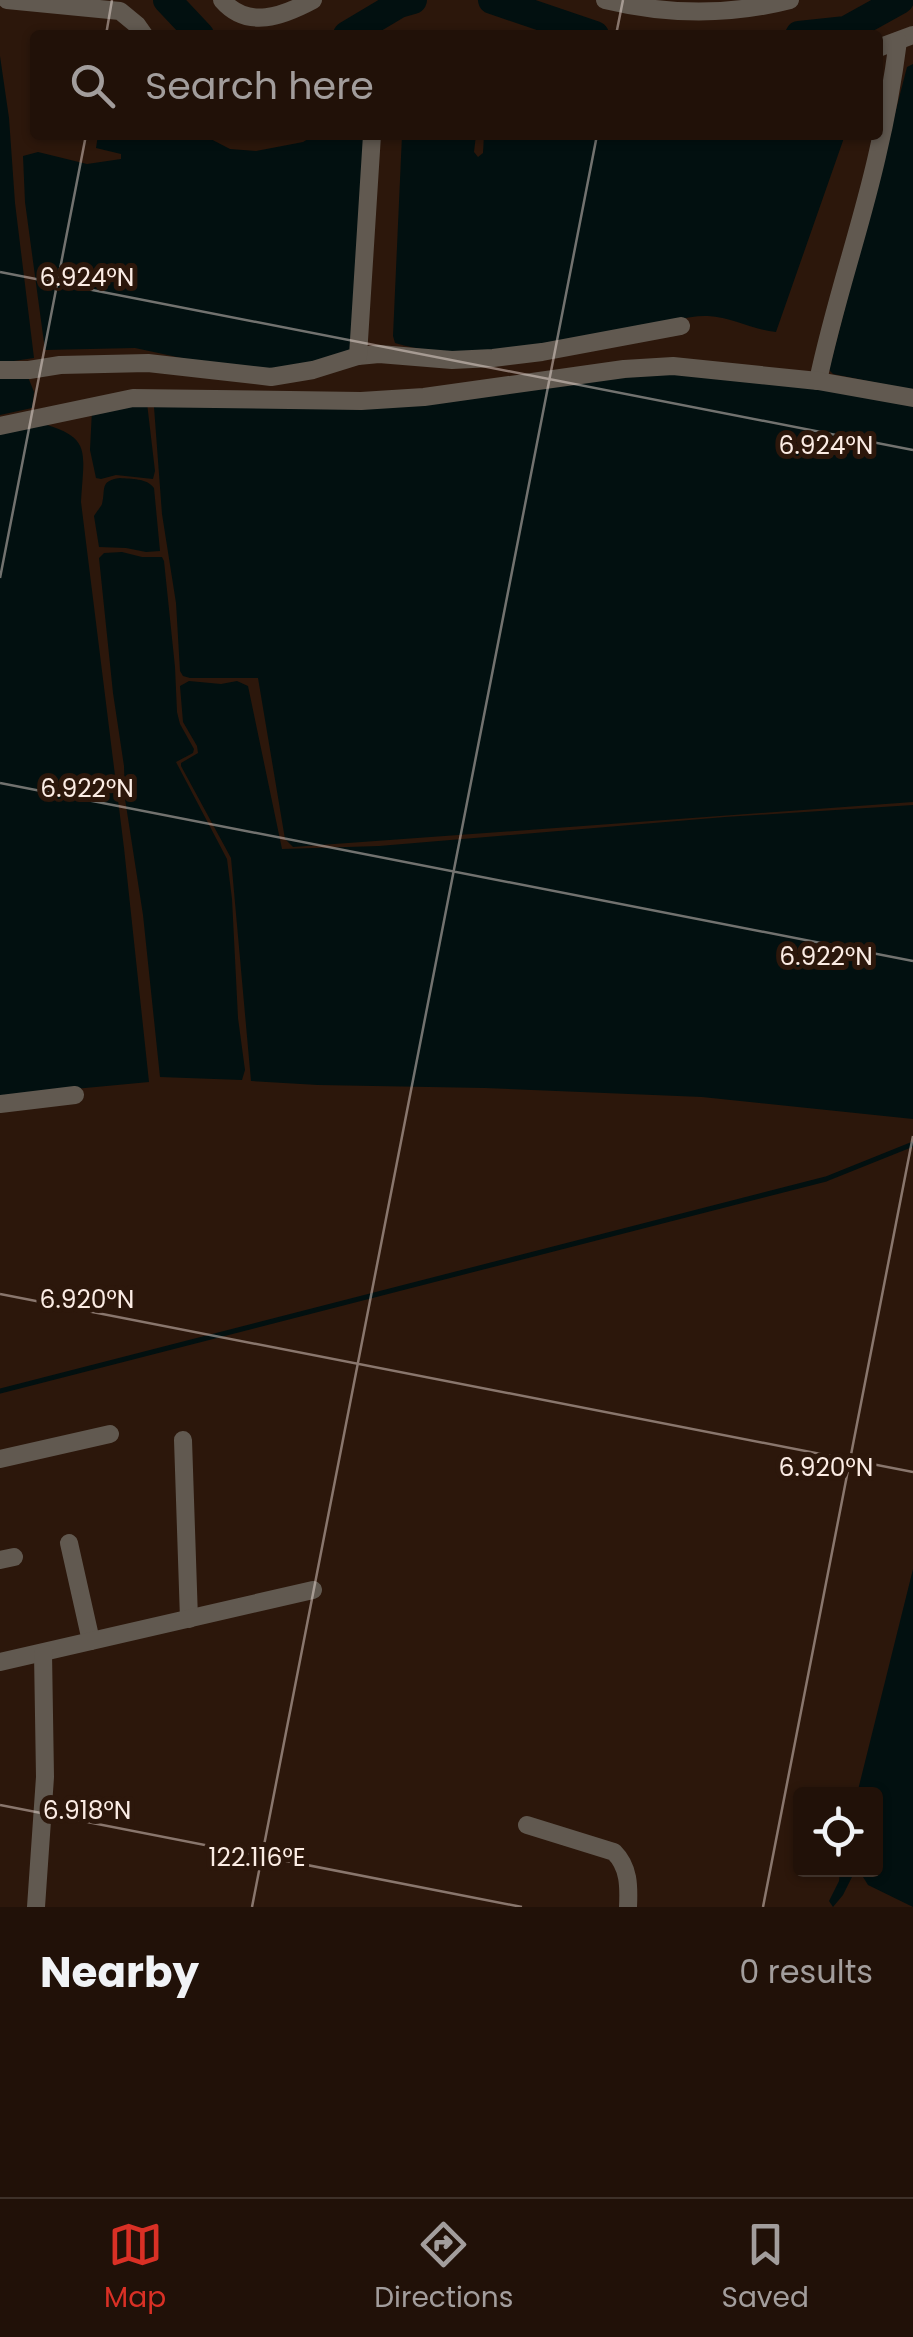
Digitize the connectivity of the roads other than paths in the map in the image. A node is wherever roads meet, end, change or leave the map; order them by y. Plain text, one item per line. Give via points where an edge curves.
1 (7, 0) edge
2 (222, 0) edge
3 (313, 0) edge
4 (605, 0) edge
5 (790, 0) edge
6 (141, 30) edge
7 (906, 38) edge
8 (883, 128) edge
9 (372, 140) edge
10 (880, 140) edge
11 (681, 326) dead end
12 (358, 356) junction
13 (0, 370) edge
14 (818, 381) junction
15 (913, 398) edge
16 (0, 426) edge
17 (75, 1095) dead end
18 (0, 1104) edge
19 (110, 1434) dead end
20 (183, 1440) dead end
21 (0, 1459) edge
22 (68, 1543) dead end
23 (313, 1590) dead end
24 (188, 1619) junction
25 (91, 1642) junction
26 (43, 1652) junction
27 (0, 1662) edge
28 (527, 1825) dead end
29 (36, 1907) edge
30 (628, 1907) edge

1 - 6 street via 120,12
2 - 3 street via 253,19
4 - 5 street via 674,12
7 - 8 street
9 - 12 street
10 - 14 street
11 - 12 street via 493,358
12 - 13 street via 271,377 148,363
14 - 15 street
14 - 16 street via 657,367 361,401 133,398
17 - 18 street
19 - 21 street
20 - 24 street
22 - 25 street
23 - 24 street
24 - 25 street
25 - 26 street
26 - 27 street
26 - 29 street via 45,1777
28 - 30 street via 614,1852 627,1874

